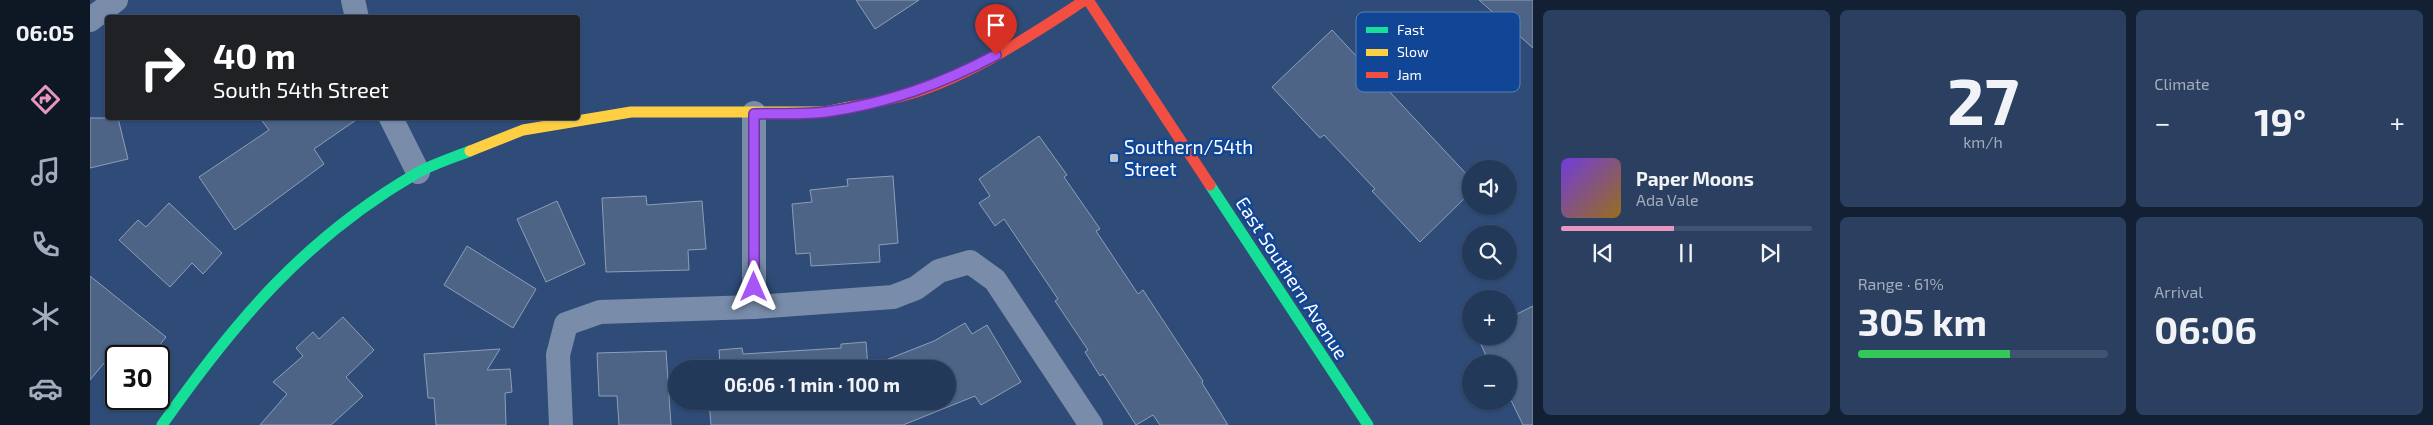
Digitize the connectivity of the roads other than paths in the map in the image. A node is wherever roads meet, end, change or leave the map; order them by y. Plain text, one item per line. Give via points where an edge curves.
1 (116, 0) edge
2 (353, 0) edge
3 (1086, 0) edge
4 (356, 15) edge
5 (90, 20) edge
6 (754, 114) junction
7 (392, 120) edge
8 (418, 172) junction
9 (754, 306) junction
10 (162, 425) edge
11 (561, 425) edge
12 (1091, 425) edge
13 (1368, 425) edge

1 - 5 street
2 - 4 street
3 - 6 street via 1014,46 962,73 900,97 825,112
3 - 13 street, East Southern Avenue
6 - 8 street via 631,112 550,125 523,130
6 - 9 street
7 - 8 street
8 - 10 street via 335,227 274,283 208,360
9 - 11 street via 600,312 566,324 558,354
9 - 12 street via 893,297 916,288 940,271 970,262 996,280

